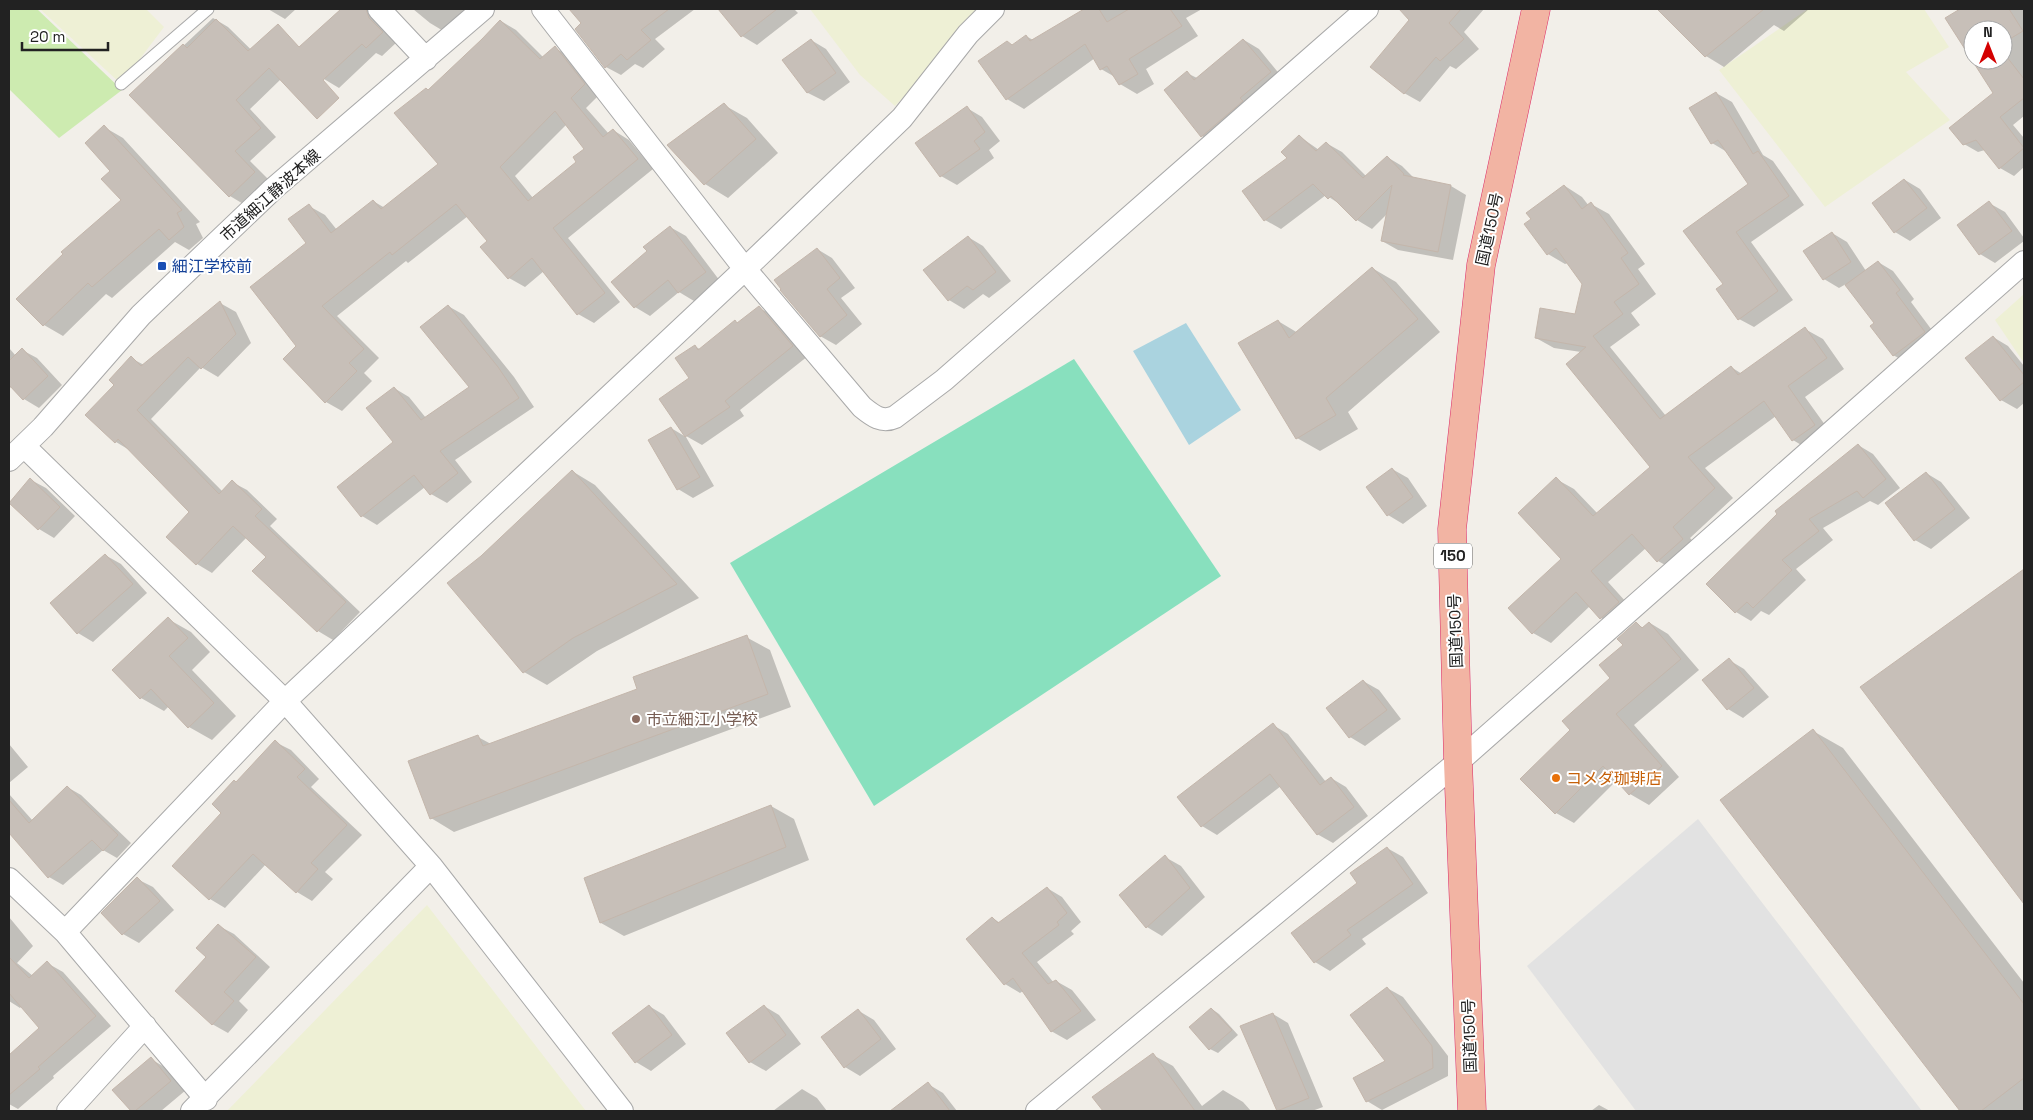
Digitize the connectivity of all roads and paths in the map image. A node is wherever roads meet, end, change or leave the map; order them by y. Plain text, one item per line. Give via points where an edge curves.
1 (208, 9) edge
2 (379, 9) edge
3 (483, 9) edge
4 (543, 9) edge
5 (994, 9) edge
6 (1367, 9) edge
7 (1536, 9) edge
8 (426, 59) junction
9 (121, 84) dead end
10 (2024, 262) edge
11 (745, 269) junction
12 (16, 453) edge
13 (285, 701) junction
14 (1458, 762) junction
15 (431, 866) junction
16 (9, 879) edge
17 (66, 932) junction
18 (145, 1026) junction
19 (199, 1105) edge
20 (68, 1111) edge
21 (622, 1111) edge
22 (1037, 1111) edge
23 (1472, 1111) edge

1 - 9 lane
2 - 8 street
3 - 8 street, 市道細江静波本線
4 - 11 street
5 - 11 street via 968,34 902,118
6 - 11 street via 944,380 888,420 872,415 862,407
7 - 14 highway, 国道150号 / 150 via 1481,265 1452,529
8 - 12 street, 市道細江静波本線 via 273,189 148,308
10 - 14 street
11 - 13 street
12 - 13 street
13 - 15 street
13 - 17 street
14 - 22 street
14 - 23 highway, 国道150号 / 150
15 - 19 street
15 - 21 street
16 - 17 street
17 - 18 street
18 - 19 street
18 - 20 street

